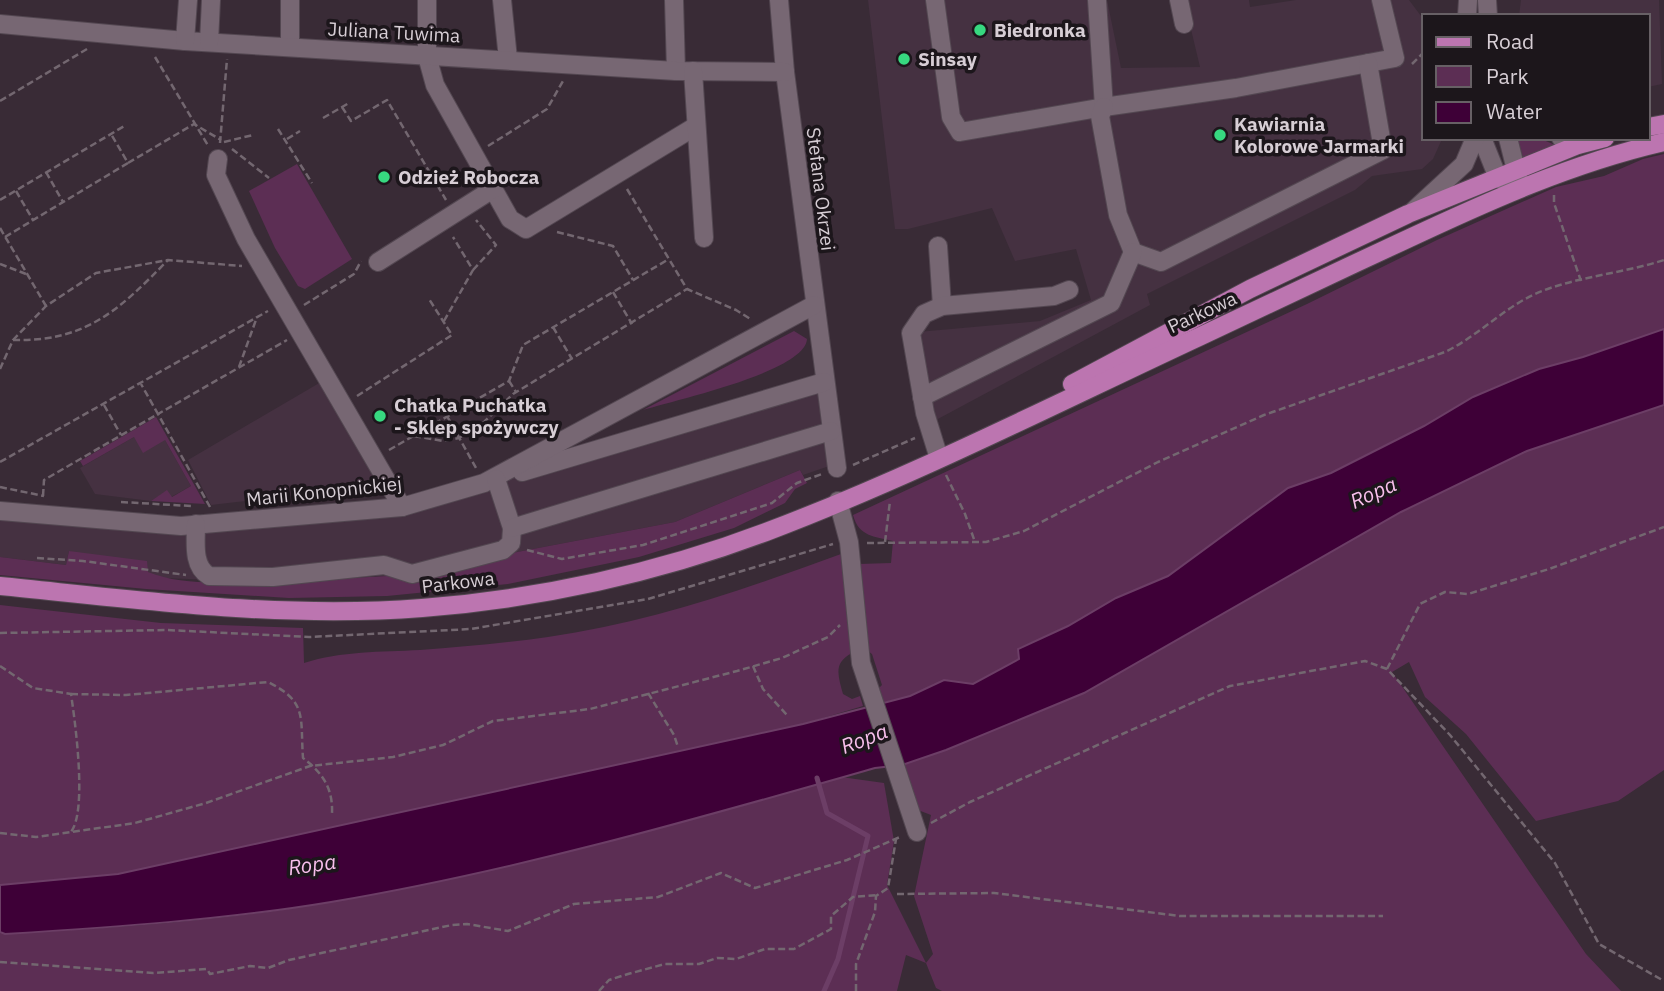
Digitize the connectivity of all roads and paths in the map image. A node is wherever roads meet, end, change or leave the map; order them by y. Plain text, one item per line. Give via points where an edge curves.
1 (188, 0) edge
2 (211, 0) edge
3 (289, 0) edge
4 (427, 0) edge
5 (502, 0) edge
6 (674, 0) edge
7 (779, 0) edge
8 (935, 0) edge
9 (1097, 0) edge
10 (1179, 0) edge
11 (1381, 0) edge
12 (1184, 23) dead end
13 (0, 24) edge
14 (109, 36) junction
15 (144, 38) junction
16 (185, 41) junction
17 (209, 42) junction
18 (290, 47) junction
19 (228, 53) dead end
20 (427, 56) junction
21 (508, 59) junction
22 (573, 63) junction
23 (1368, 64) junction
24 (684, 71) junction
25 (785, 72) junction
26 (0, 101) edge
27 (349, 103) dead end
28 (342, 107) junction
29 (1104, 107) junction
30 (323, 118) dead end
31 (194, 124) junction
32 (125, 125) dead end
33 (696, 126) junction
34 (278, 129) dead end
35 (300, 131) dead end
36 (111, 134) junction
37 (253, 135) dead end
38 (287, 139) junction
39 (1474, 140) edge
40 (1483, 140) edge
41 (1509, 140) edge
42 (1566, 140) edge
43 (1597, 140) edge
44 (1664, 142) edge
45 (1578, 145) junction
46 (221, 147) junction
47 (475, 153) junction
48 (128, 163) junction
49 (1517, 170) junction
50 (47, 172) junction
51 (618, 174) junction
52 (1552, 176) junction
53 (269, 178) dead end
54 (1498, 178) junction
55 (312, 183) dead end
56 (1520, 188) junction
57 (493, 189) junction
58 (16, 191) junction
59 (0, 200) edge
60 (63, 202) junction
61 (449, 206) dead end
62 (1408, 214) junction
63 (469, 218) dead end
64 (33, 220) junction
65 (534, 225) junction
66 (0, 228) edge
67 (447, 228) dead end
68 (5, 237) junction
69 (704, 239) dead end
70 (938, 246) dead end
71 (1133, 252) junction
72 (669, 259) junction
73 (168, 260) junction
74 (1664, 260) edge
75 (378, 262) dead end
76 (0, 264) edge
77 (262, 268) junction
78 (473, 270) junction
79 (27, 274) junction
80 (633, 280) junction
81 (1581, 281) junction
82 (687, 289) junction
83 (1069, 290) dead end
84 (612, 292) junction
85 (429, 299) dead end
86 (283, 302) junction
87 (814, 305) junction
88 (46, 306) junction
89 (942, 306) junction
90 (257, 317) junction
91 (444, 321) junction
92 (632, 324) junction
93 (553, 327) junction
94 (768, 331) junction
95 (300, 332) junction
96 (13, 340) junction
97 (572, 359) junction
98 (238, 368) junction
99 (0, 369) edge
100 (509, 381) junction
101 (824, 382) junction
102 (141, 384) junction
103 (516, 392) junction
104 (922, 397) junction
105 (104, 405) junction
106 (343, 405) junction
107 (158, 414) junction
108 (447, 416) junction
109 (930, 428) junction
110 (831, 431) junction
111 (121, 435) junction
112 (414, 436) junction
113 (459, 438) junction
114 (938, 456) junction
115 (373, 458) junction
116 (0, 462) edge
117 (837, 468) junction
118 (490, 481) junction
119 (388, 484) junction
120 (0, 487) edge
121 (893, 491) dead end
122 (344, 494) dead end
123 (43, 496) junction
124 (57, 497) dead end
125 (112, 501) dead end
126 (838, 501) junction
127 (402, 507) junction
128 (0, 511) edge
129 (41, 514) junction
130 (215, 515) junction
131 (196, 524) junction
132 (1664, 527) edge
133 (512, 536) junction
134 (849, 542) junction
135 (975, 542) junction
136 (885, 544) junction
137 (37, 558) dead end
138 (199, 567) junction
139 (0, 586) edge
140 (854, 612) junction
141 (0, 666) edge
142 (753, 666) junction
143 (1387, 669) junction
144 (648, 693) junction
145 (71, 694) junction
146 (786, 715) dead end
147 (678, 747) dead end
148 (314, 766) junction
149 (332, 813) dead end
150 (917, 832) joint
151 (0, 833) edge
152 (70, 833) junction
153 (897, 894) dead end
154 (878, 895) junction
155 (1383, 916) dead end
156 (0, 962) edge
157 (1664, 981) edge
158 (599, 991) edge
159 (856, 991) edge

1 - 16 street
2 - 17 street
3 - 18 street
4 - 20 street
5 - 21 street
6 - 24 street
7 - 25 street, Stefana Okrzei
8 - 29 street via 951,117 960,132
9 - 29 street
10 - 12 street
11 - 23 street via 1395,58
13 - 14 street, Juliana Tuwima
14 - 15 street, Juliana Tuwima
14 - 26 path
15 - 16 street, Juliana Tuwima
15 - 31 path
16 - 17 street, Juliana Tuwima
17 - 18 street, Juliana Tuwima
18 - 20 street, Juliana Tuwima
19 - 46 path
20 - 21 street, Juliana Tuwima
20 - 47 street via 435,85
21 - 22 street, Juliana Tuwima
22 - 24 street, Juliana Tuwima
22 - 47 path via 547,109
23 - 29 street
23 - 71 street via 1383,150 1161,262
24 - 25 street, Juliana Tuwima
24 - 33 street
25 - 87 street, Stefana Okrzei
27 - 28 path
28 - 30 path
28 - 61 path via 351,121 387,100
29 - 71 street via 1100,116 1118,215
31 - 46 path
31 - 46 path
31 - 48 path
32 - 36 path
33 - 51 street
33 - 69 street
34 - 38 path
35 - 38 path
36 - 48 path
36 - 50 path
37 - 46 path
38 - 55 path
39 - 62 street via 1464,164
40 - 54 street
41 - 49 street
42 - 45 street
43 - 45 main road, Parkowa
44 - 52 main road, Parkowa
45 - 49 main road, Parkowa
46 - 53 path
46 - 77 street via 216,175
47 - 57 street
48 - 60 path
49 - 54 main road, Parkowa
49 - 56 street
50 - 58 path
50 - 60 path
51 - 65 street
51 - 72 path
52 - 56 main road, Parkowa
52 - 81 path via 1553,203
54 - 56 street
54 - 62 main road, Parkowa
56 - 114 main road, Parkowa
57 - 65 street via 510,219 526,229
57 - 75 street
58 - 59 path
58 - 64 path
60 - 64 path
62 - 114 main road, Parkowa via 1250,289
63 - 78 path via 482,225 496,245
64 - 68 path
65 - 80 path via 613,246
66 - 68 path
67 - 78 path
68 - 79 path
70 - 89 street
71 - 104 street via 1111,303
72 - 80 path
72 - 82 path
73 - 77 path
73 - 88 path via 96,273
73 - 96 path via 111,313 75,334 43,341
74 - 81 path
76 - 79 path
77 - 86 street
78 - 91 path
79 - 88 path
80 - 84 path
81 - 135 path via 1523,300 1445,352 1264,415 1147,467 1024,531
82 - 92 path
82 - 94 path via 736,310
83 - 89 street via 1054,296
84 - 92 path
84 - 93 path
85 - 91 path
86 - 90 path
86 - 95 street
87 - 94 street, Marii Konopnickiej
87 - 101 street, Stefana Okrzei
88 - 96 path
89 - 104 street via 924,314 911,333
90 - 98 path
90 - 102 path
91 - 106 path via 452,335
92 - 97 path
93 - 97 path
93 - 100 path via 523,345
94 - 118 street, Marii Konopnickiej
95 - 98 path
95 - 106 street
96 - 99 path
97 - 103 path
98 - 107 path
100 - 103 path
100 - 108 path
101 - 110 street, Stefana Okrzei
101 - 118 street
102 - 105 path
102 - 107 path
103 - 113 path
104 - 109 street
105 - 111 path
105 - 116 path
106 - 115 street
107 - 111 path
107 - 130 path
108 - 112 path
108 - 113 path
109 - 114 street
109 - 117 path via 841,471
110 - 117 street, Stefana Okrzei
110 - 133 street
111 - 123 path via 44,480
112 - 113 path via 443,441
112 - 115 path
113 - 118 path
114 - 126 main road, Parkowa
114 - 135 path
115 - 119 street
117 - 133 path via 797,483 772,503 643,545 562,559
118 - 127 street, Marii Konopnickiej
118 - 133 street
119 - 122 path
119 - 127 street
120 - 123 path
121 - 136 path
123 - 124 path
123 - 129 path
125 - 130 path
126 - 134 street
126 - 139 main road, Parkowa via 766,532 679,561 552,590 426,607 233,609
127 - 130 street, Marii Konopnickiej
128 - 129 street, Marii Konopnickiej
129 - 131 street, Marii Konopnickiej
130 - 131 street, Marii Konopnickiej
131 - 138 street
132 - 143 path via 1549,569 1468,594 1445,592 1420,604
133 - 138 street via 503,550 412,574 384,565 274,577 209,576
134 - 136 path
134 - 140 street
135 - 136 path
137 - 138 path via 185,575
140 - 142 path via 828,637
140 - 150 street via 861,663
141 - 145 path via 33,688
142 - 144 path
142 - 146 path via 763,689
143 - 150 path via 1365,660 1230,686 970,802
143 - 157 path via 1450,735 1555,863 1599,944
144 - 147 path
144 - 148 path via 590,709 493,721 443,745 393,757
145 - 148 path via 126,695 268,682 288,692 300,707 303,758
145 - 152 path via 78,794 75,828
148 - 149 path via 333,794
148 - 152 path via 135,823
151 - 152 path via 36,837
153 - 155 path via 994,893 1180,916
154 - 156 path via 888,888 897,838 847,860 755,888 721,873 658,897 574,904 508,931 452,925 268,968 153,973
154 - 158 path via 853,897 831,916 831,929 794,949 765,949 699,964 665,964 609,980
154 - 159 path via 856,964

